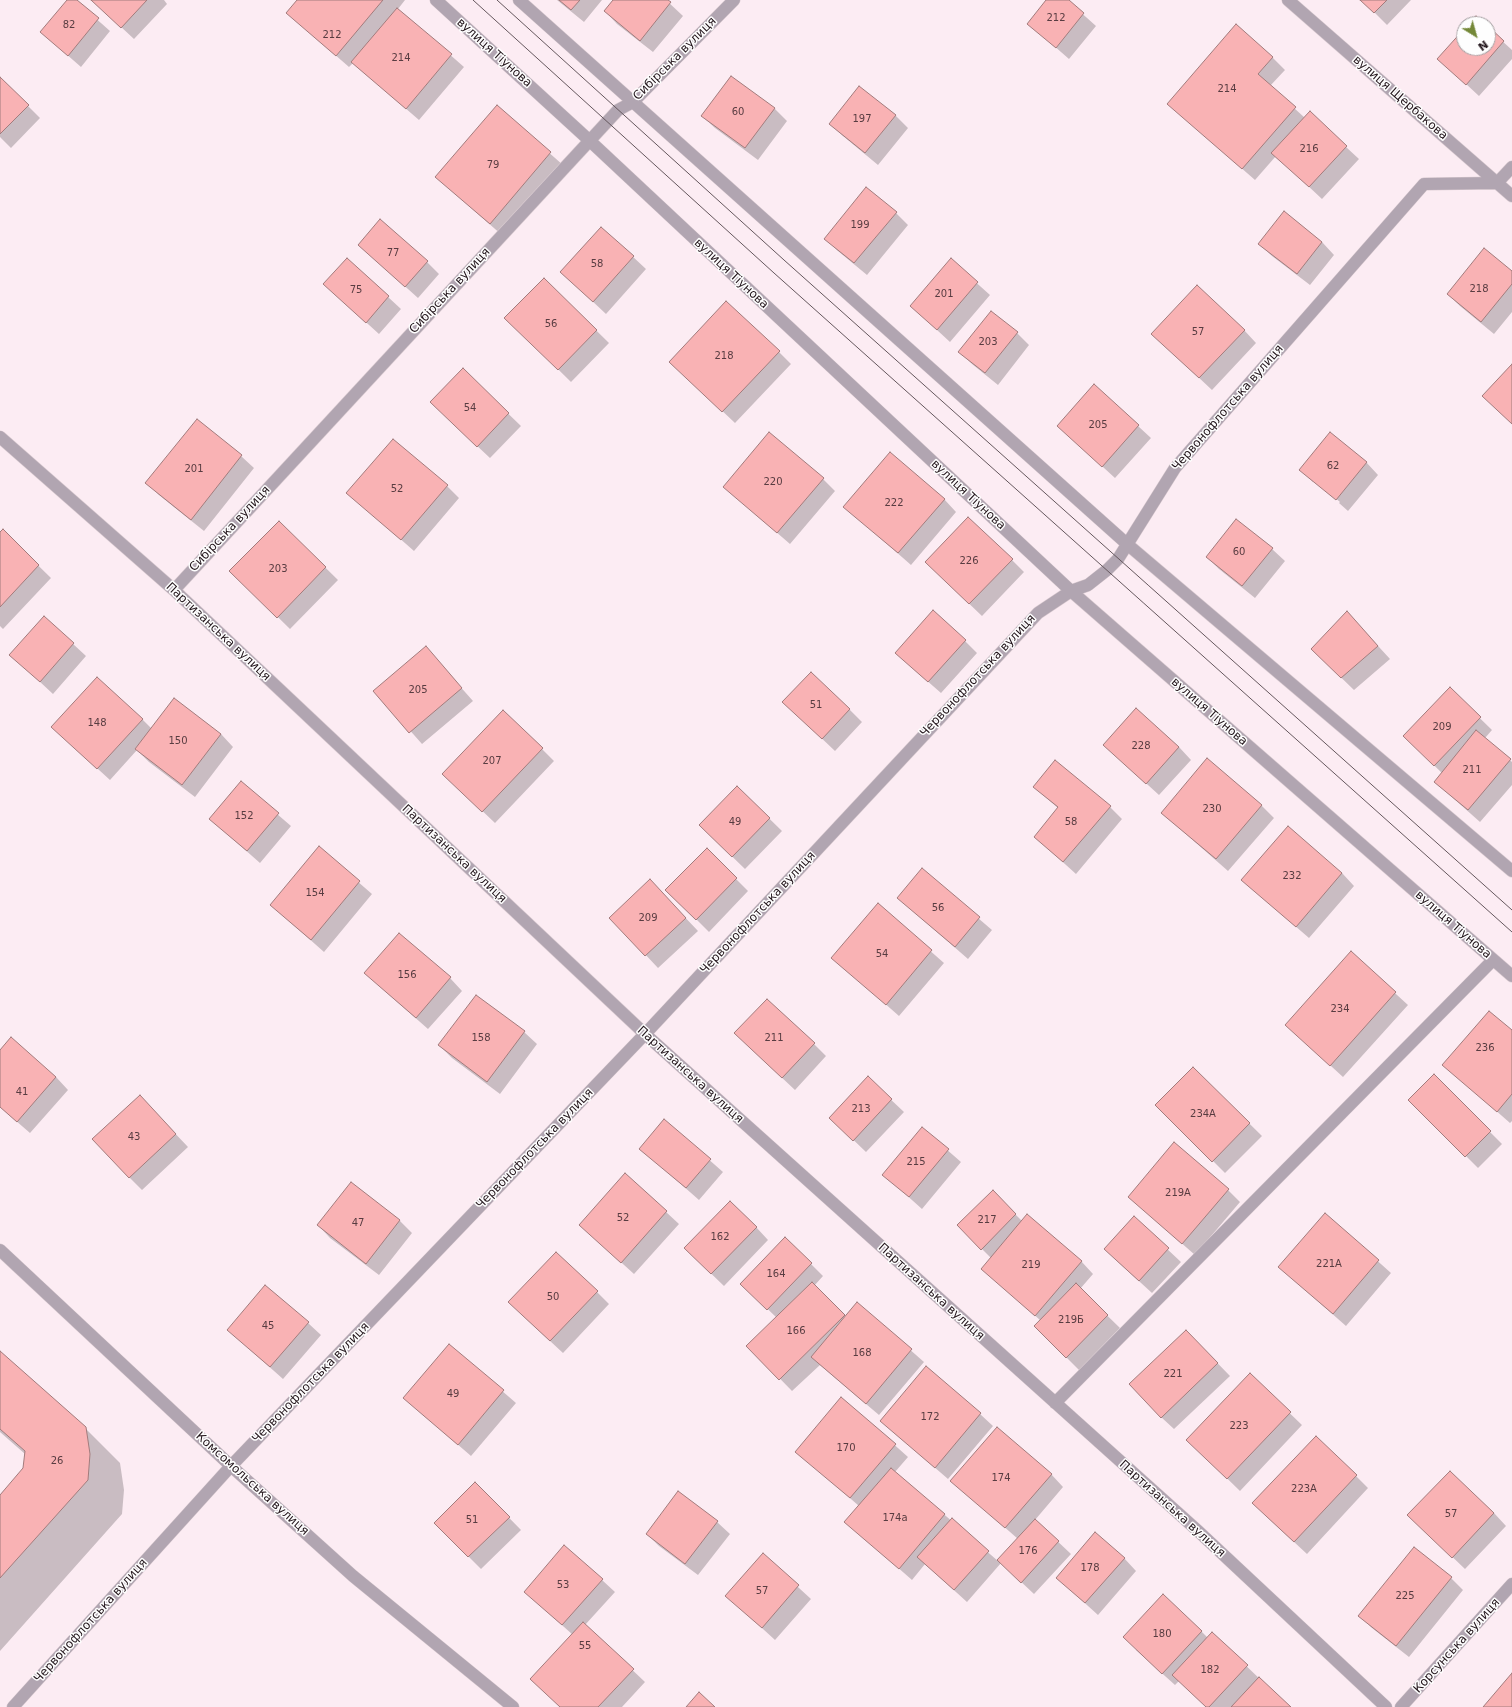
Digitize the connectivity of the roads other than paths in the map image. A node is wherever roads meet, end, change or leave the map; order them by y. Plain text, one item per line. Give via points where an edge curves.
1 (436, 0) edge
2 (519, 0) edge
3 (734, 0) edge
4 (1288, 0) edge
5 (634, 102) junction
6 (590, 141) junction
7 (1512, 167) edge
8 (1497, 183) junction
9 (1512, 196) edge
10 (0, 437) edge
11 (1127, 544) junction
12 (174, 590) junction
13 (1070, 591) junction
14 (1512, 871) edge
15 (1493, 960) junction
16 (1512, 976) edge
17 (645, 1034) junction
18 (0, 1250) edge
19 (1055, 1403) junction
20 (231, 1466) junction
21 (1512, 1584) edge
22 (13, 1707) edge
23 (514, 1707) edge
24 (1386, 1707) edge
25 (1401, 1707) edge

1 - 6 street, вулиця Тіунова
2 - 5 street
3 - 5 street, Сибірська вулиця
4 - 8 street, вулиця Щербакова
5 - 6 street, Сибірська вулиця via 618,110
5 - 11 street
6 - 12 street, Сибірська вулиця
6 - 13 street, вулиця Тіунова
7 - 8 street
8 - 9 street, вулиця Щербакова
8 - 11 street, Червонофлотська вулиця via 1424,184 1175,468
10 - 12 street, Партизанська вулиця
11 - 13 street, Червонофлотська вулиця via 1118,559 1107,570 1088,585
11 - 14 street
12 - 17 street, Партизанська вулиця
13 - 15 street, вулиця Тіунова
13 - 17 street, Червонофлотська вулиця via 1038,613
15 - 16 street, вулиця Тіунова
15 - 19 street
17 - 19 street, Партизанська вулиця
17 - 20 street, Червонофлотська вулиця
18 - 20 street, Комсомольська вулиця
19 - 24 street, Партизанська вулиця via 1198,1531
20 - 22 street, Червонофлотська вулиця
20 - 23 street, Комсомольська вулиця via 353,1576
21 - 25 street, Корсунська вулиця

